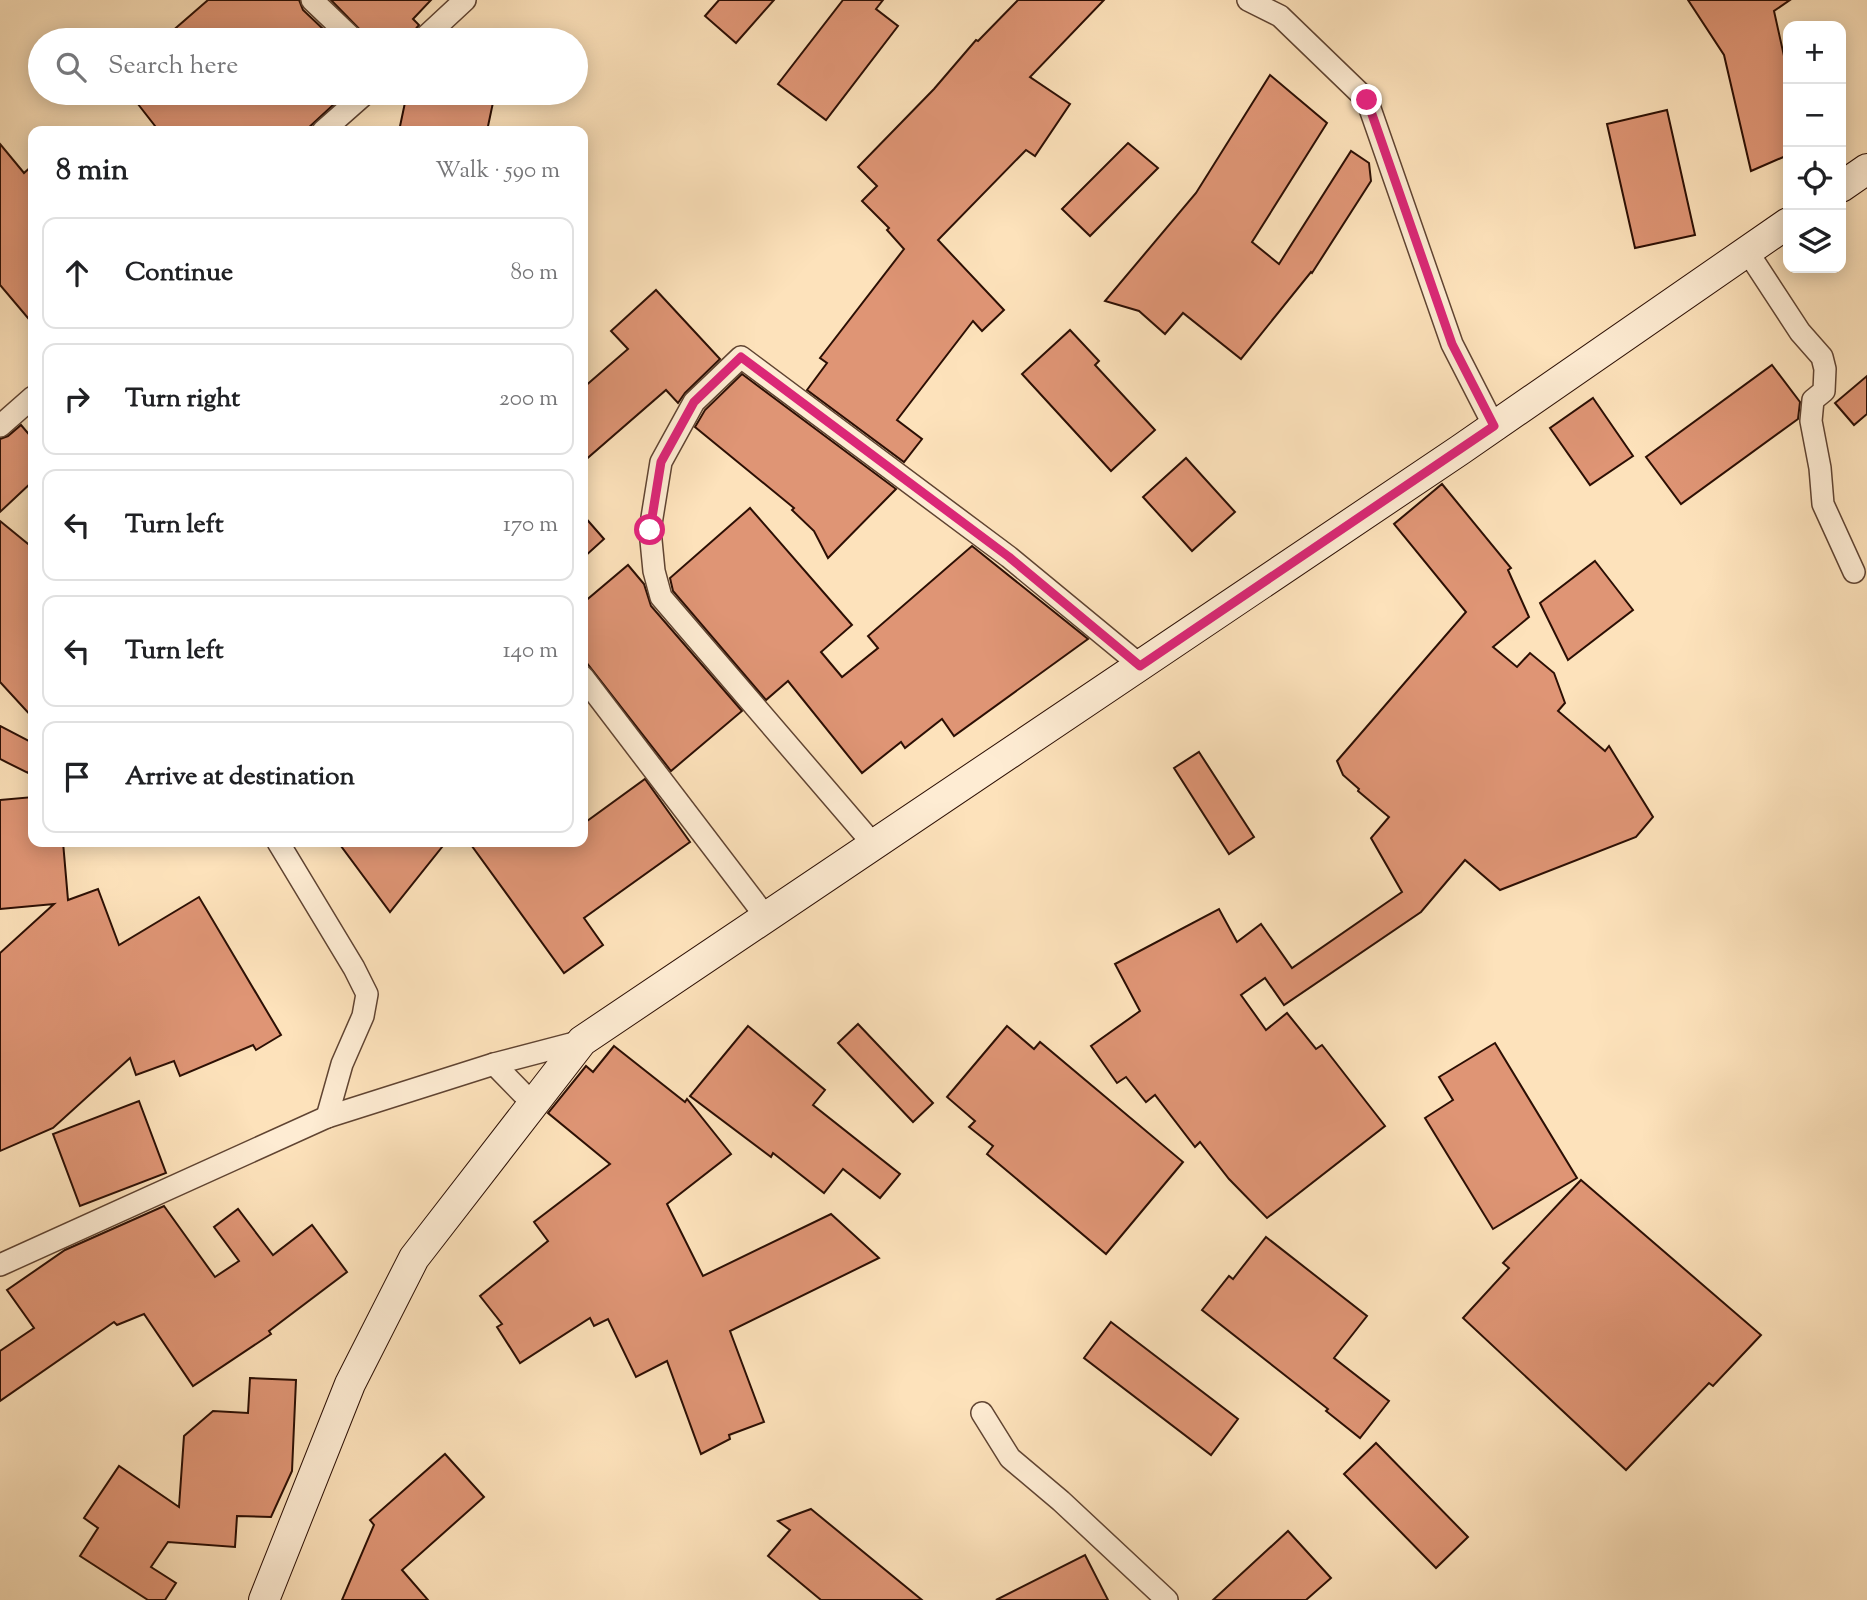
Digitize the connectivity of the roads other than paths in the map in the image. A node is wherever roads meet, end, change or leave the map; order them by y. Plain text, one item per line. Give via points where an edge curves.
1 (312, 0) edge
2 (465, 0) edge
3 (1248, 0) edge
4 (341, 28) edge
5 (435, 28) edge
6 (353, 105) edge
7 (330, 126) edge
8 (1867, 169) edge
9 (1846, 184) edge
10 (1783, 226) edge
11 (1747, 251) junction
12 (28, 401) edge
13 (0, 426) edge
14 (1494, 426) junction
15 (1854, 572) dead end
16 (1140, 666) junction
17 (588, 684) edge
18 (874, 845) junction
19 (281, 847) edge
20 (766, 918) junction
21 (582, 1041) junction
22 (495, 1064) junction
23 (533, 1104) junction
24 (327, 1117) junction
25 (0, 1265) edge
26 (982, 1413) dead end
27 (264, 1600) edge
28 (1167, 1600) edge

1 - 4 street
2 - 5 street
3 - 14 street via 1280,16 1367,100 1452,344
6 - 7 street
8 - 9 street
10 - 11 street
11 - 14 street
11 - 15 street via 1800,332 1822,357 1824,391 1813,400 1811,421 1823,504
12 - 13 street
14 - 16 street
16 - 18 street
16 - 18 street via 1009,557 741,357 694,402 661,462 650,530 661,597
17 - 20 street
18 - 20 street
19 - 24 street via 367,994
20 - 21 street
21 - 22 street
21 - 23 street
22 - 23 street
22 - 24 street
23 - 27 street via 414,1258 350,1384
24 - 25 street
26 - 28 street via 1010,1458

